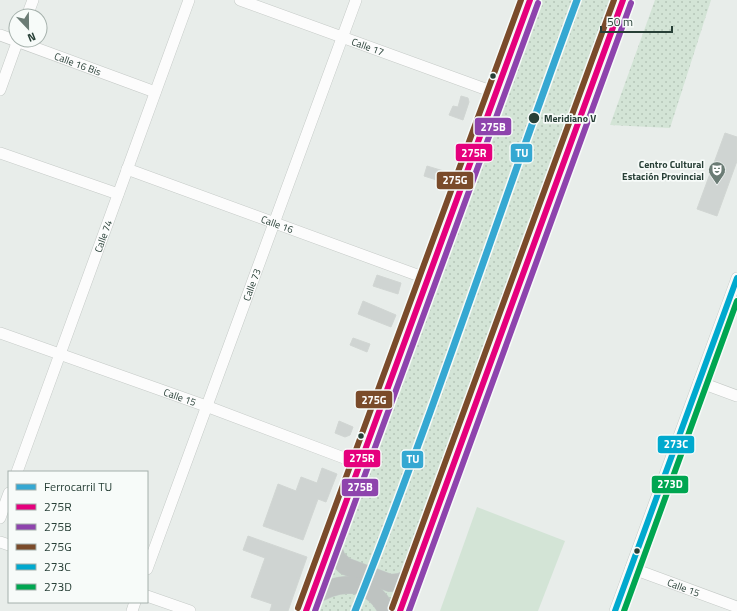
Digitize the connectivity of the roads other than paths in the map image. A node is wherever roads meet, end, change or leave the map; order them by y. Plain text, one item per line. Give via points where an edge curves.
1 (189, 0) edge
2 (240, 0) edge
3 (356, 0) edge
4 (530, 0) edge
5 (623, 0) edge
6 (342, 38) junction
7 (15, 48) edge
8 (37, 48) edge
9 (0, 90) edge
10 (155, 92) junction
11 (496, 93) junction
12 (0, 154) edge
13 (127, 169) junction
14 (118, 194) junction
15 (274, 223) junction
16 (737, 278) edge
17 (428, 279) junction
18 (0, 333) edge
19 (60, 354) junction
20 (699, 382) junction
21 (737, 396) edge
22 (206, 406) junction
23 (360, 464) junction
24 (17, 471) edge
25 (8, 496) edge
26 (0, 518) edge
27 (331, 543) junction
28 (148, 566) edge
29 (631, 568) junction
30 (414, 575) junction
31 (148, 596) edge
32 (308, 605) edge
33 (737, 606) edge
34 (190, 611) edge
35 (387, 611) edge
36 (400, 611) edge
37 (615, 611) edge

1 - 10 street, Calle 74
2 - 6 street, Calle 17
3 - 6 street, Calle 73
4 - 11 highway
5 - 30 highway
6 - 11 street, Calle 17
6 - 15 street, Calle 73
7 - 9 street
8 - 10 street, Calle 16 Bis
10 - 13 street, Calle 74
11 - 17 highway
12 - 14 street
13 - 14 street, Calle 74
13 - 15 street, Calle 16
14 - 19 street, Calle 74
15 - 17 street, Calle 16
15 - 22 street, Calle 73
16 - 20 street
17 - 23 highway
18 - 19 street, Calle 15
19 - 22 street, Calle 15
19 - 24 street, Calle 74
20 - 21 street
20 - 29 street
22 - 23 street, Calle 15
22 - 28 street, Calle 73
23 - 27 highway
25 - 26 street
27 - 30 highway via 337,558 345,566 357,571 390,583 400,582
27 - 32 highway
29 - 33 street, Calle 15
29 - 37 street
30 - 36 highway
31 - 34 street
32 - 35 highway via 329,588 350,585 373,593

